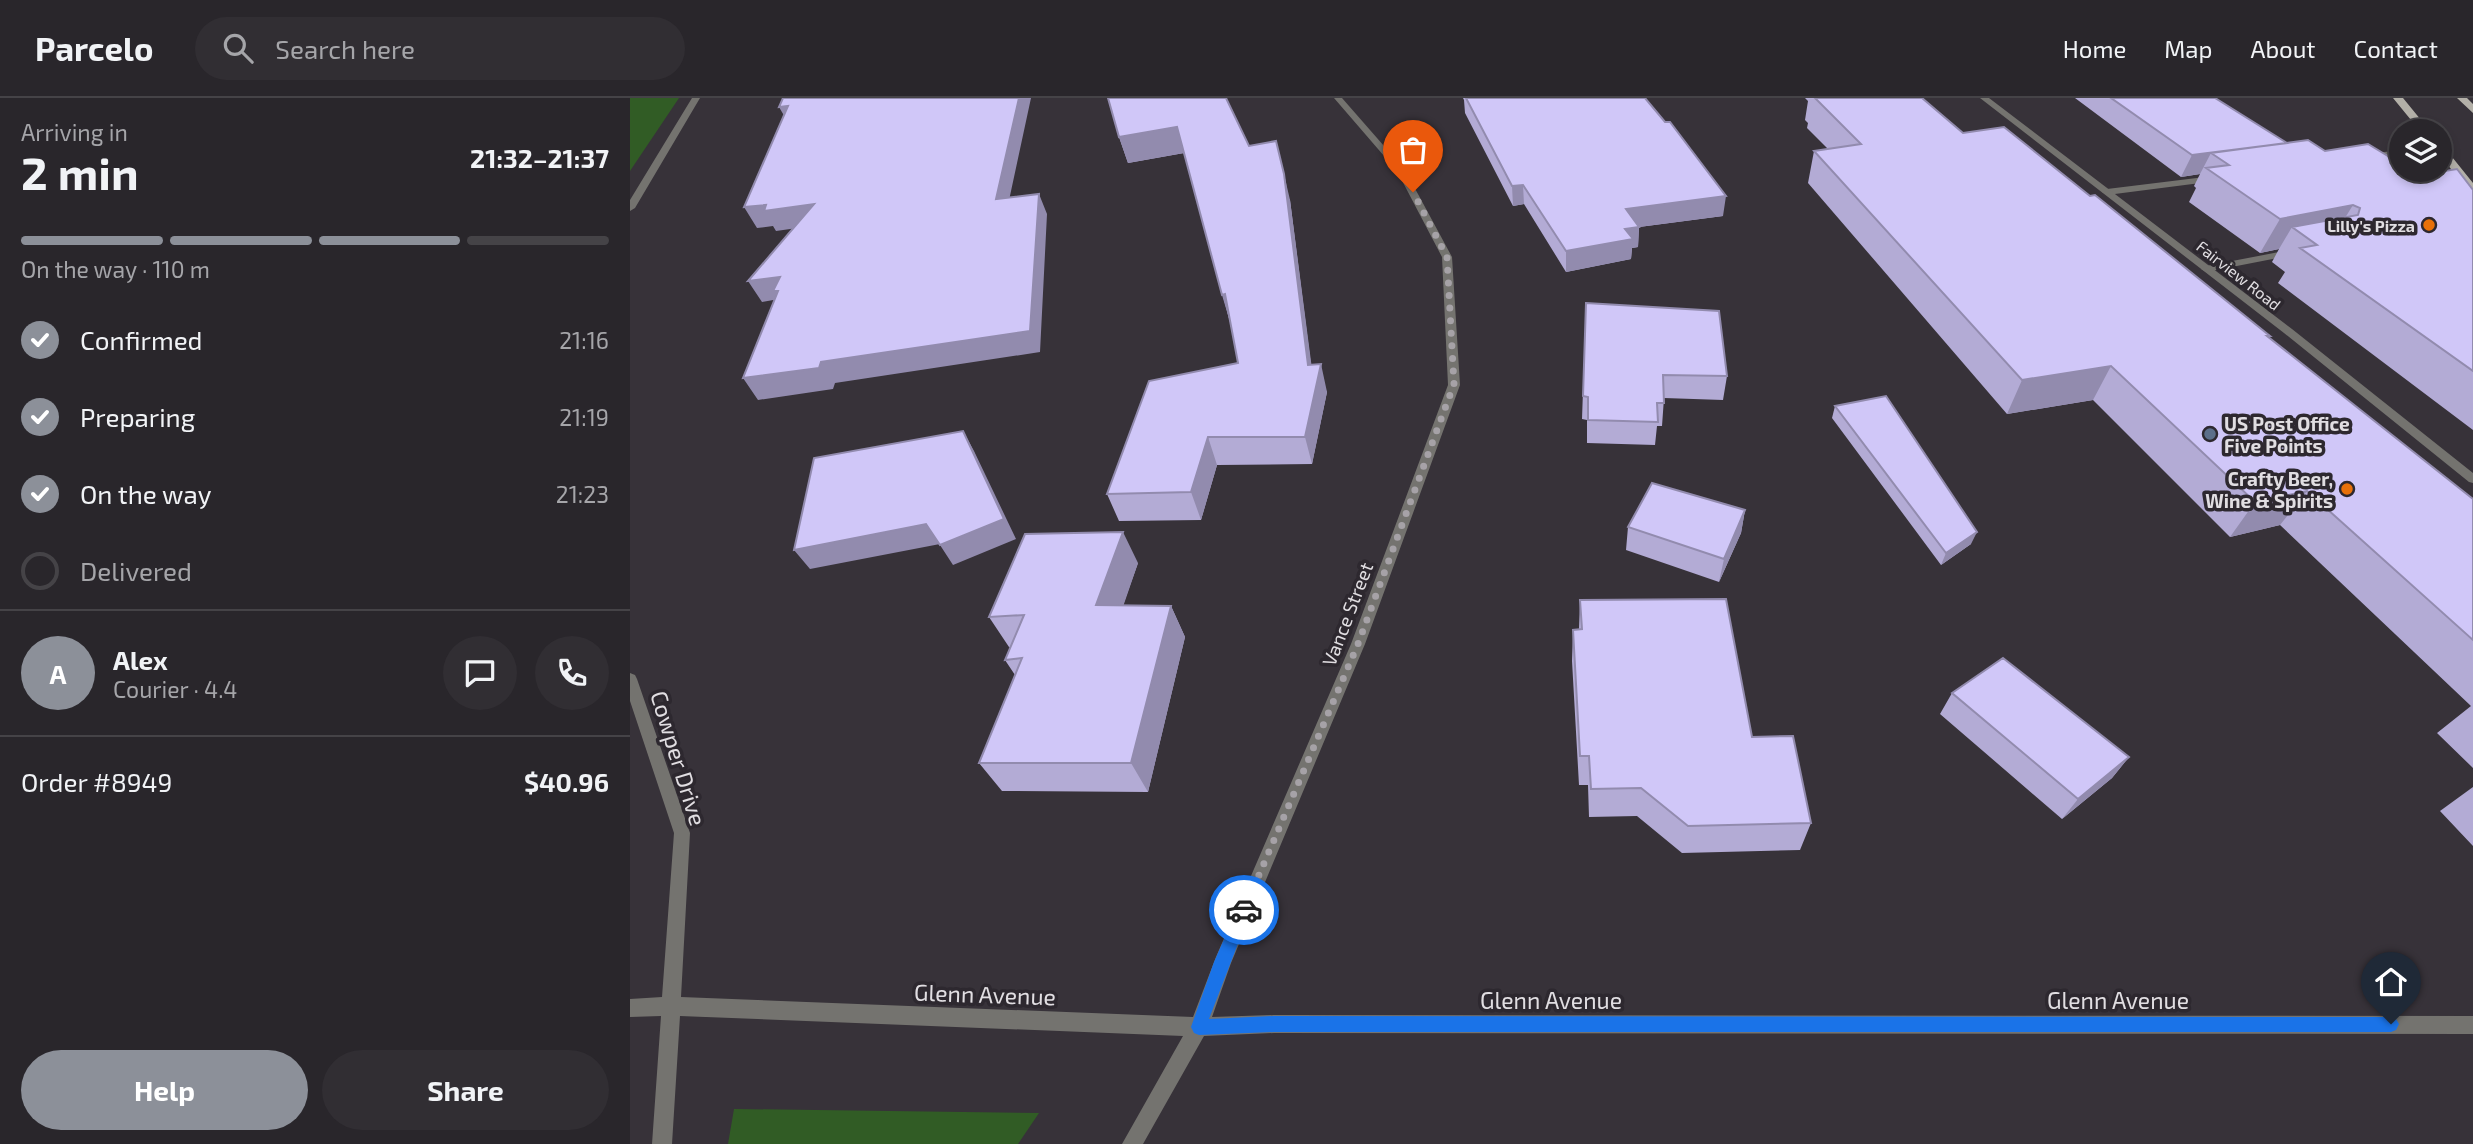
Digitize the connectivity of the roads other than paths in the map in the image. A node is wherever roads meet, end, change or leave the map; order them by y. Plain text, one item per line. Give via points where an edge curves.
1 (696, 98) edge
2 (1338, 98) edge
3 (1984, 98) edge
4 (2398, 98) edge
5 (2462, 98) edge
6 (2473, 110) edge
7 (2415, 119) edge
8 (2389, 155) edge
9 (2355, 159) edge
10 (2452, 166) edge
11 (2228, 177) edge
12 (2473, 190) edge
13 (2107, 192) junction
14 (630, 208) edge
15 (2307, 250) edge
16 (2206, 269) junction
17 (2473, 479) edge
18 (630, 678) edge
19 (670, 1006) junction
20 (630, 1008) edge
21 (2473, 1025) edge
22 (1199, 1027) junction
23 (662, 1144) edge
24 (1132, 1144) edge

1 - 14 street
2 - 22 street, Vance Street via 1401,170 1447,257 1454,384 1358,644 1222,962
3 - 13 street, Fairview Road
4 - 7 main road
5 - 6 main road
8 - 9 street
10 - 12 main road
11 - 13 street
13 - 16 street, Fairview Road
15 - 16 street
16 - 17 street, Fairview Road
18 - 19 street, Cowper Drive via 682,833
19 - 20 street, Glenn Avenue
19 - 22 street, Glenn Avenue
19 - 23 street, Cowper Drive
21 - 22 street, Glenn Avenue
22 - 24 street, Vance Street

